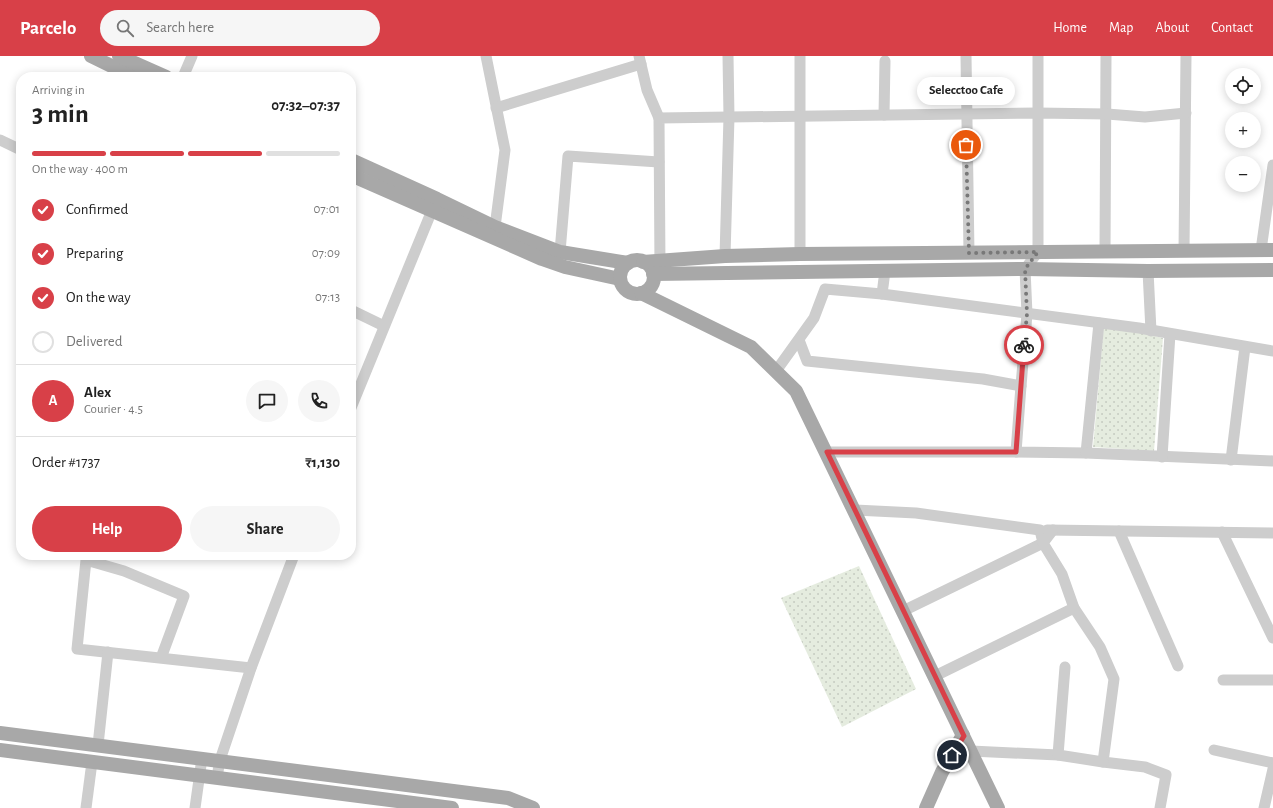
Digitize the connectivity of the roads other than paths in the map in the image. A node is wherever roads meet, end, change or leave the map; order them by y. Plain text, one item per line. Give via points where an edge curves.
1 (91, 56) edge
2 (119, 56) edge
3 (192, 56) edge
4 (486, 56) edge
5 (728, 56) edge
6 (800, 56) edge
7 (966, 56) edge
8 (1038, 56) edge
9 (1106, 56) edge
10 (1186, 56) edge
11 (640, 60) edge
12 (885, 61) dead end
13 (124, 72) edge
14 (155, 72) edge
15 (185, 72) edge
16 (496, 108) junction
17 (1186, 112) junction
18 (1037, 113) junction
19 (1107, 114) junction
20 (884, 115) junction
21 (966, 115) junction
22 (798, 116) junction
23 (729, 117) junction
24 (659, 118) junction
25 (0, 140) edge
26 (16, 148) edge
27 (659, 162) junction
28 (356, 163) edge
29 (1273, 165) edge
30 (1272, 176) edge
31 (356, 177) edge
32 (434, 205) junction
33 (495, 227) junction
34 (1267, 250) edge
35 (1184, 251) junction
36 (560, 252) junction
37 (1038, 252) junction
38 (1105, 252) junction
39 (969, 253) junction
40 (800, 254) junction
41 (725, 256) junction
42 (628, 263) junction
43 (1025, 269) junction
44 (660, 270) junction
45 (1273, 270) edge
46 (824, 271) junction
47 (885, 271) junction
48 (1148, 271) junction
49 (620, 280) junction
50 (825, 289) junction
51 (882, 294) junction
52 (646, 296) junction
53 (356, 312) edge
54 (1027, 314) junction
55 (1099, 323) junction
56 (384, 326) junction
57 (1151, 331) junction
58 (1170, 334) junction
59 (798, 340) junction
60 (1244, 347) junction
61 (1273, 351) edge
62 (776, 371) junction
63 (1021, 386) junction
64 (356, 396) edge
65 (827, 452) junction
66 (1016, 452) junction
67 (1086, 453) junction
68 (1162, 457) junction
69 (1231, 460) junction
70 (1273, 461) edge
71 (855, 510) junction
72 (1040, 530) junction
73 (1053, 530) junction
74 (1119, 531) junction
75 (1222, 532) junction
76 (1273, 533) edge
77 (1043, 543) junction
78 (292, 560) edge
79 (1074, 608) junction
80 (903, 611) junction
81 (1273, 638) edge
82 (108, 652) junction
83 (161, 658) junction
84 (1178, 666) dead end
85 (1065, 667) dead end
86 (251, 668) junction
87 (935, 676) junction
88 (1223, 680) dead end
89 (1273, 680) edge
90 (0, 733) edge
91 (964, 736) junction
92 (98, 745) junction
93 (0, 750) edge
94 (971, 750) junction
95 (1214, 750) dead end
96 (1058, 755) junction
97 (202, 758) junction
98 (220, 760) junction
99 (92, 762) junction
100 (1103, 762) junction
101 (1273, 762) edge
102 (1273, 769) edge
103 (200, 775) junction
104 (217, 777) junction
105 (383, 804) edge
106 (86, 808) edge
107 (195, 808) edge
108 (452, 808) edge
109 (533, 808) edge
110 (926, 808) edge
111 (998, 808) edge
112 (1160, 808) edge
113 (1264, 808) edge

1 - 13 main road
2 - 14 main road
3 - 15 street
4 - 16 street
5 - 23 street
6 - 22 street
7 - 21 street
8 - 18 street
9 - 19 street
10 - 17 street
11 - 16 street
11 - 24 street via 647,90
12 - 20 street
16 - 33 street via 505,150
17 - 19 street via 1145,117
17 - 35 street
18 - 19 street
18 - 21 street
18 - 37 street
19 - 38 street
20 - 21 street
20 - 22 street
21 - 39 street
22 - 23 street
22 - 40 street
23 - 24 street
23 - 41 street
24 - 27 street
25 - 26 street
27 - 36 street via 568,156
27 - 44 street
28 - 32 main road
29 - 30 street
30 - 34 street
31 - 32 main road
32 - 33 main road
32 - 49 main road via 552,263
32 - 56 street
33 - 36 main road
34 - 35 main road
35 - 38 main road
36 - 42 main road
37 - 38 main road
37 - 39 main road
37 - 43 street
39 - 40 main road
40 - 41 main road
41 - 44 main road
42 - 44 main road via 638,260
42 - 49 main road via 621,271
43 - 47 main road
43 - 48 main road
43 - 54 street
44 - 46 main road
44 - 52 main road
45 - 48 main road
46 - 47 main road
46 - 50 street
47 - 51 street
48 - 57 street
49 - 52 main road via 626,290
50 - 51 street
50 - 59 street via 814,318
51 - 54 street
52 - 62 main road via 752,347
53 - 56 street
54 - 55 street
54 - 63 street
55 - 57 street
55 - 67 street
56 - 64 street
57 - 58 street
58 - 60 street
58 - 68 street
59 - 62 street
59 - 63 street via 807,361 983,379
60 - 61 street
60 - 69 street
62 - 65 main road via 796,391
63 - 66 street
65 - 66 street
65 - 71 main road
66 - 67 street
67 - 68 street
68 - 69 street
69 - 70 street
71 - 72 street via 916,513
71 - 80 main road
72 - 73 street
72 - 77 street
73 - 74 street
73 - 77 street
74 - 75 street
74 - 84 street
75 - 76 street
75 - 81 street
77 - 79 street via 1062,574
77 - 80 street
78 - 86 street
79 - 87 street
79 - 100 street via 1100,647 1114,679
80 - 87 main road
82 - 83 street
82 - 83 street via 77,649 86,560 124,571 184,596
82 - 92 street
83 - 86 street
85 - 96 street
86 - 98 street
87 - 91 main road
88 - 89 street
90 - 92 main road
91 - 94 main road
91 - 110 main road via 942,772
92 - 97 main road
93 - 99 main road
94 - 96 street
94 - 111 main road
95 - 101 street
96 - 100 street
97 - 98 main road
97 - 103 street
98 - 104 street
98 - 109 main road via 508,798
99 - 103 main road
99 - 106 street
100 - 112 street via 1145,767 1166,775
102 - 113 street
103 - 104 main road
103 - 107 street
104 - 105 main road
105 - 108 main road

